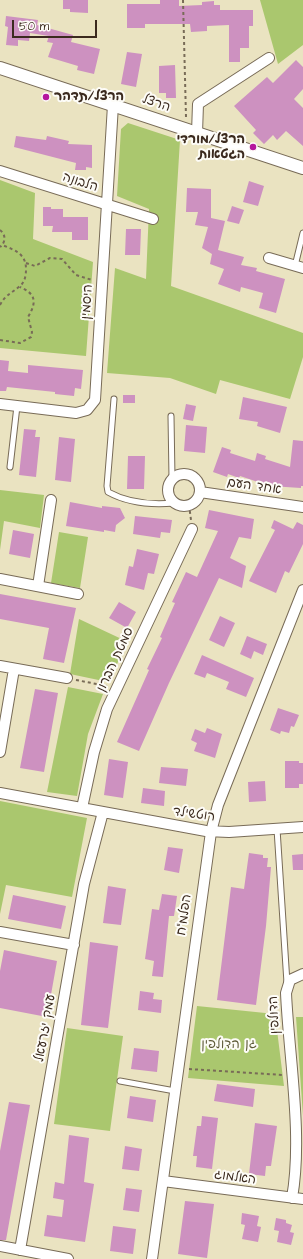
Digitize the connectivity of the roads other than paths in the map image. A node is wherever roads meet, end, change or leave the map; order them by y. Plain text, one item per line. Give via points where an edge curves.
1 (269, 58) dead end
2 (0, 68) edge
3 (113, 104) junction
4 (192, 131) junction
5 (303, 168) edge
6 (0, 171) edge
7 (107, 205) junction
8 (153, 219) dead end
9 (303, 233) edge
10 (269, 258) dead end
11 (299, 267) edge
12 (114, 399) dead end
13 (0, 404) edge
14 (16, 406) junction
15 (170, 416) dead end
16 (10, 467) dead end
17 (172, 478) junction
18 (200, 492) junction
19 (52, 500) dead end
20 (174, 503) junction
21 (303, 507) edge
22 (192, 529) road end
23 (0, 579) edge
24 (38, 586) junction
25 (303, 590) edge
26 (78, 594) dead end
27 (0, 666) edge
28 (14, 669) junction
29 (67, 678) road end
30 (0, 752) edge
31 (0, 792) edge
32 (82, 808) junction
33 (103, 812) junction
34 (303, 828) edge
35 (277, 829) junction
36 (211, 832) junction
37 (0, 932) edge
38 (74, 945) junction
39 (303, 974) edge
40 (287, 986) junction
41 (120, 1081) dead end
42 (175, 1090) junction
43 (163, 1181) junction
44 (292, 1198) junction
45 (303, 1200) edge
46 (0, 1246) edge
47 (20, 1250) junction
48 (68, 1259) edge
49 (152, 1259) edge

1 - 4 street via 198,104
2 - 3 street, הרצל
3 - 4 street, הרצל
3 - 7 street, היסמין
4 - 5 street, הרצל
6 - 7 street, הלבונה
7 - 8 street, הלבונה
7 - 14 street, היסמין via 95,396 92,406 84,412 76,413
9 - 11 lane
10 - 11 street
12 - 20 lane via 108,492 131,500 160,505
13 - 14 street, היסמין
14 - 16 lane
15 - 17 lane
17 - 18 street via 181,473 192,475 199,482
17 - 20 street via 168,490 169,497
18 - 20 street via 196,501 189,505 181,506
18 - 21 street, אחד העם
19 - 24 street
22 - 32 street, סמטת הברון via 117,687 96,741
23 - 24 street
24 - 26 street
25 - 36 street, הפלמ"ח via 218,806
27 - 28 street
28 - 29 street
28 - 30 street
31 - 32 street, רוטשילד
32 - 33 street, רוטשילד
33 - 36 street, רוטשילד
33 - 38 street, עמק יזרעאל via 84,884
34 - 35 street, רוטשילד
35 - 36 street, רוטשילד
35 - 40 lane, הדולפין
36 - 42 street, הפלמ"ח
37 - 38 street
38 - 47 street, עמק יזרעאל
39 - 40 street via 292,978
40 - 44 street, הדולפין via 298,1156
41 - 42 lane
42 - 43 street, הפלמ"ח
43 - 44 street, האלמוג
43 - 49 street, הפלמ"ח
44 - 45 street, האלמוג
46 - 47 street
47 - 48 street

